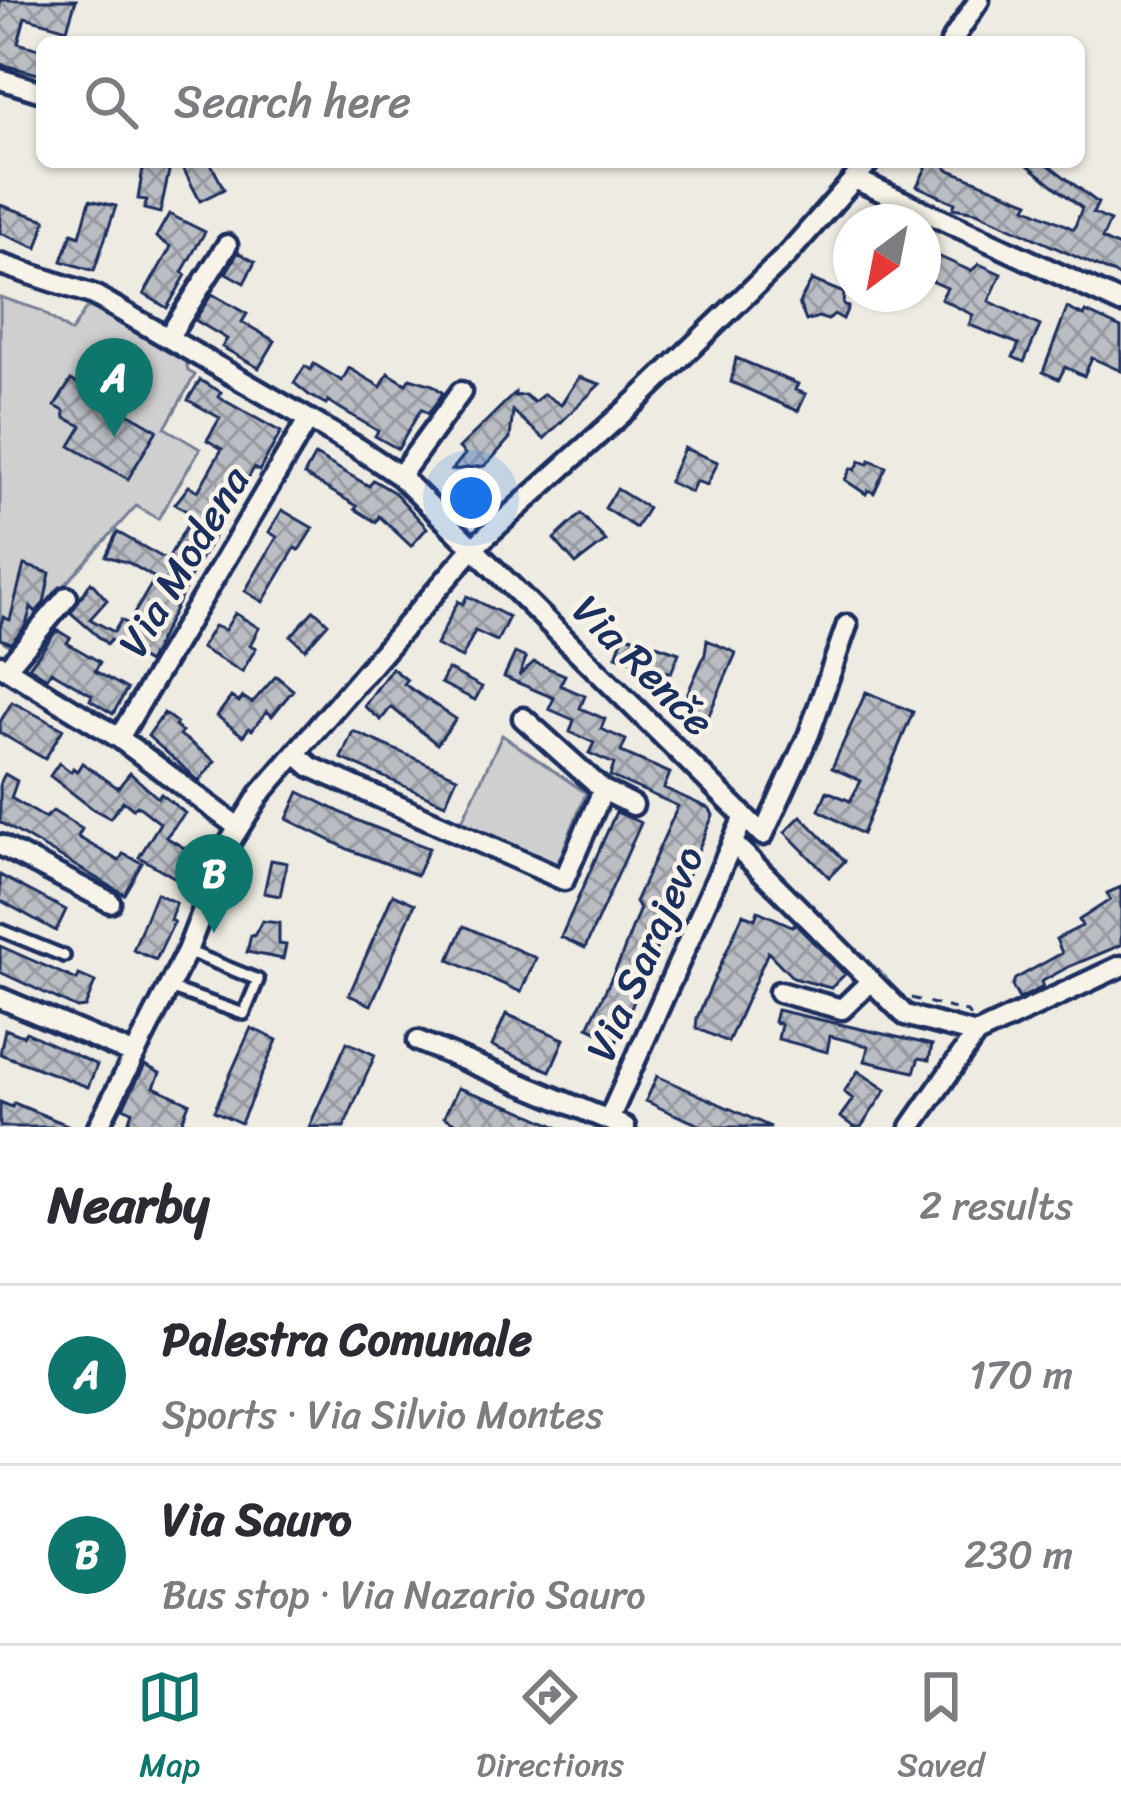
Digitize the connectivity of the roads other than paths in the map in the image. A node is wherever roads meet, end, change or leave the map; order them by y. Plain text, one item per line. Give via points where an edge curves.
1 (980, 0) edge
2 (955, 36) edge
3 (0, 79) edge
4 (36, 90) edge
5 (865, 168) edge
6 (857, 180) junction
7 (226, 245) dead end
8 (0, 264) edge
9 (1121, 303) edge
10 (169, 338) junction
11 (460, 392) dead end
12 (308, 419) junction
13 (400, 476) junction
14 (475, 547) junction
15 (67, 597) dead end
16 (847, 625) dead end
17 (3, 667) edge
18 (523, 718) dead end
19 (119, 738) junction
20 (296, 754) junction
21 (603, 790) junction
22 (633, 805) dead end
23 (745, 817) junction
24 (238, 827) junction
25 (733, 843) junction
26 (0, 845) edge
27 (110, 902) dead end
28 (0, 931) edge
29 (188, 951) junction
30 (64, 956) dead end
31 (1121, 966) edge
32 (871, 982) junction
33 (169, 988) junction
34 (779, 992) dead end
35 (0, 998) edge
36 (976, 1034) junction
37 (418, 1041) dead end
38 (133, 1054) junction
39 (617, 1123) edge
40 (98, 1127) edge
41 (911, 1127) edge

1 - 2 street
3 - 4 street
5 - 6 street
6 - 9 street
6 - 14 street via 636,401
7 - 10 street
8 - 10 street, Via Renče via 94,296
10 - 12 street, Via Renče
11 - 13 street
12 - 13 street, Via Renče
12 - 19 street, Via Modena
13 - 14 street, Via Renče
14 - 20 street
14 - 23 street, Via Renče
15 - 17 street
16 - 23 street, Via Renče via 763,835
17 - 19 street
18 - 21 street
19 - 24 street
20 - 21 street via 564,880
20 - 24 street
21 - 22 street
23 - 25 street, Via Sarajevo
24 - 29 street
25 - 32 street
25 - 39 street, Via Sarajevo
26 - 27 street
28 - 30 lane
29 - 33 street
29 - 33 lane via 258,980 244,1014
31 - 36 street
32 - 34 street via 842,1009
32 - 36 street via 904,1015
33 - 38 street
35 - 38 street
36 - 41 street
37 - 39 street
38 - 40 street

